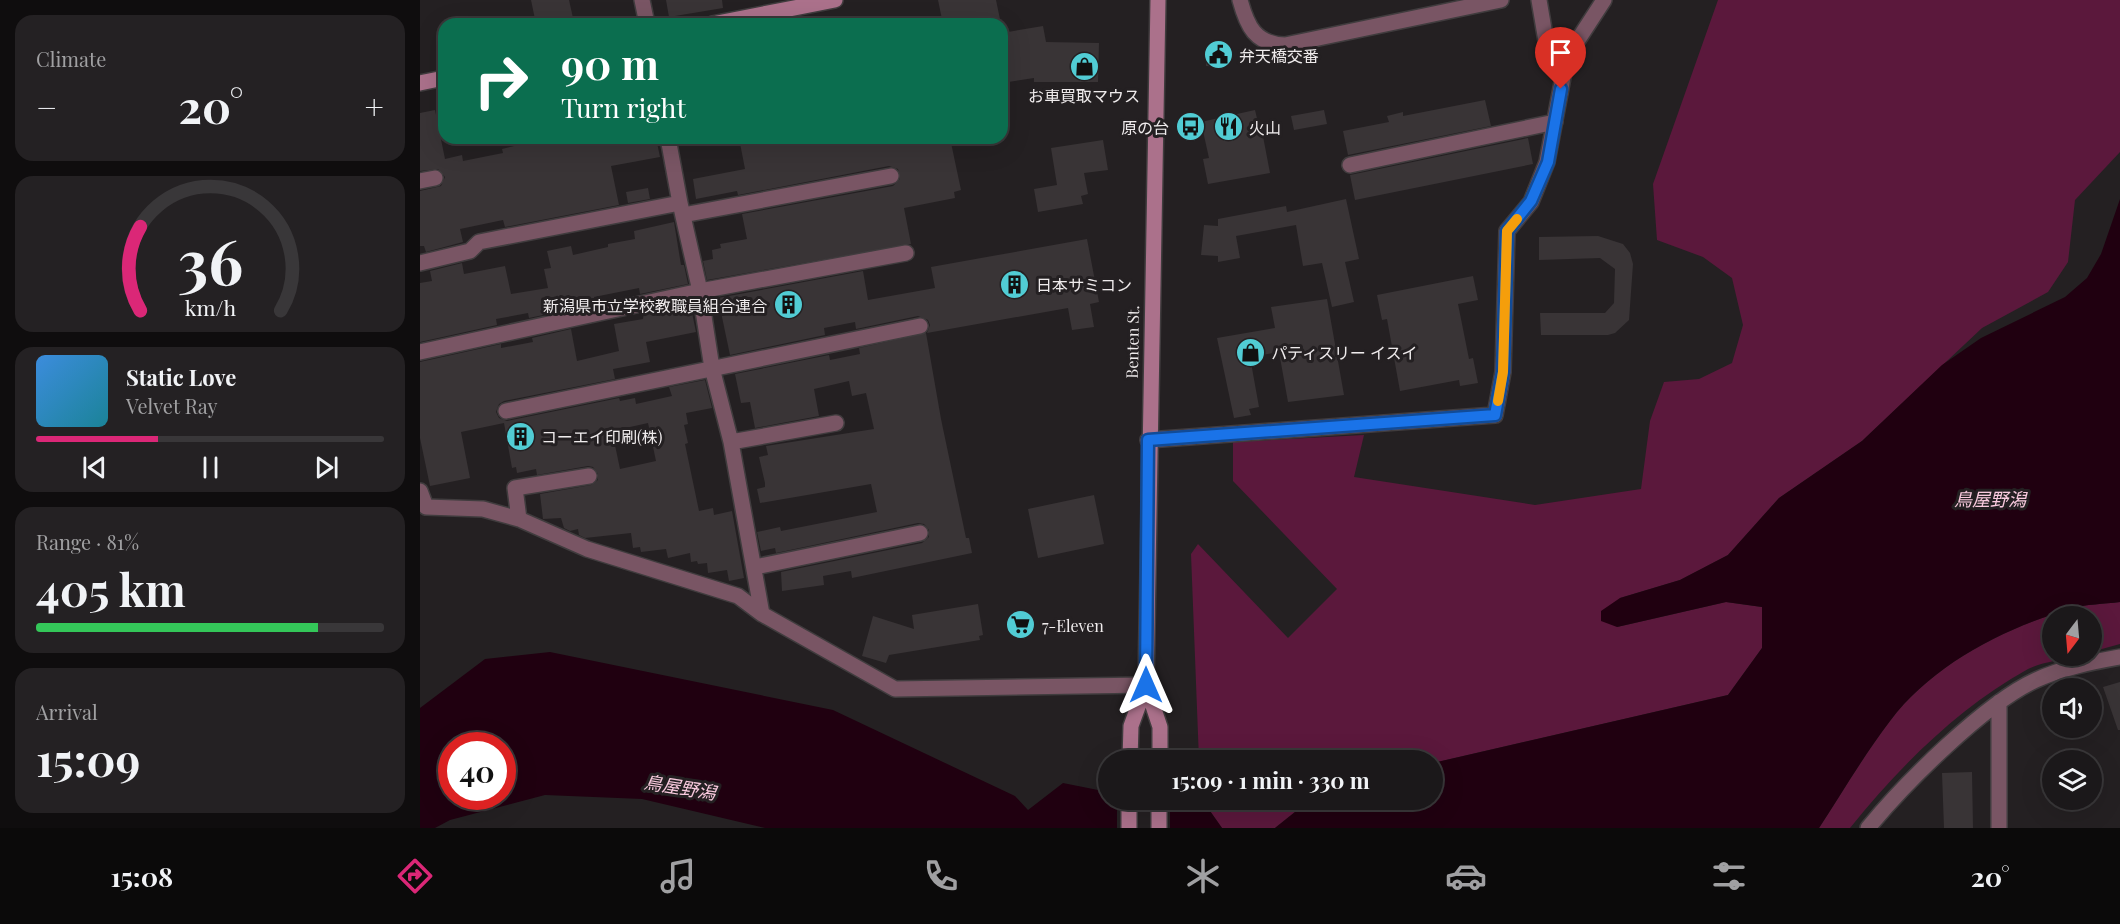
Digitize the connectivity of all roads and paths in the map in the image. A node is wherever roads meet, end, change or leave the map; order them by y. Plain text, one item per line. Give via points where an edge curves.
1 (642, 0) edge
2 (834, 0) edge
3 (1158, 0) edge
4 (1240, 0) edge
5 (1501, 0) edge
6 (1539, 0) edge
7 (1604, 0) edge
8 (646, 18) edge
9 (742, 18) edge
10 (1564, 72) junction
11 (438, 79) edge
12 (420, 83) edge
13 (1556, 122) junction
14 (669, 144) edge
15 (1350, 165) dead end
16 (891, 176) dead end
17 (681, 209) junction
18 (906, 253) dead end
19 (420, 263) edge
20 (700, 291) junction
21 (920, 326) dead end
22 (420, 352) edge
23 (712, 368) junction
24 (506, 411) dead end
25 (828, 420) dead end
26 (1148, 440) junction
27 (731, 442) junction
28 (589, 476) dead end
29 (420, 491) edge
30 (423, 513) edge
31 (519, 519) junction
32 (920, 533) dead end
33 (755, 567) junction
34 (762, 614) junction
35 (2120, 657) edge
36 (1146, 685) junction
37 (1999, 702) junction
38 (1130, 750) edge
39 (1160, 750) edge
40 (1129, 810) edge
41 (1159, 810) edge
42 (1129, 828) edge
43 (1159, 828) edge
44 (1868, 828) edge
45 (1999, 828) edge

1 - 8 street
2 - 9 street
3 - 26 street, Benten St.
4 - 5 street via 1252,32 1261,40 1285,45
6 - 10 street via 1547,47
7 - 10 street via 1574,46
10 - 13 street
11 - 12 street
13 - 15 street
13 - 26 street via 1548,162 1531,201 1507,231 1503,372 1495,415
14 - 17 street
16 - 17 street
17 - 19 street via 479,242 470,251
17 - 20 street
18 - 20 street
20 - 22 street
20 - 23 street
21 - 23 street
23 - 24 street
23 - 27 street
25 - 27 street
26 - 36 street, Benten St.
27 - 33 street
28 - 31 street via 515,488
29 - 30 street
30 - 31 street via 483,509
31 - 34 street via 587,549 738,596
32 - 33 street
33 - 34 street
34 - 36 street via 895,689
35 - 37 street via 2035,680
36 - 38 street via 1131,726
36 - 39 street via 1160,727
37 - 44 street via 1928,765
37 - 45 street
40 - 42 street
41 - 43 street

